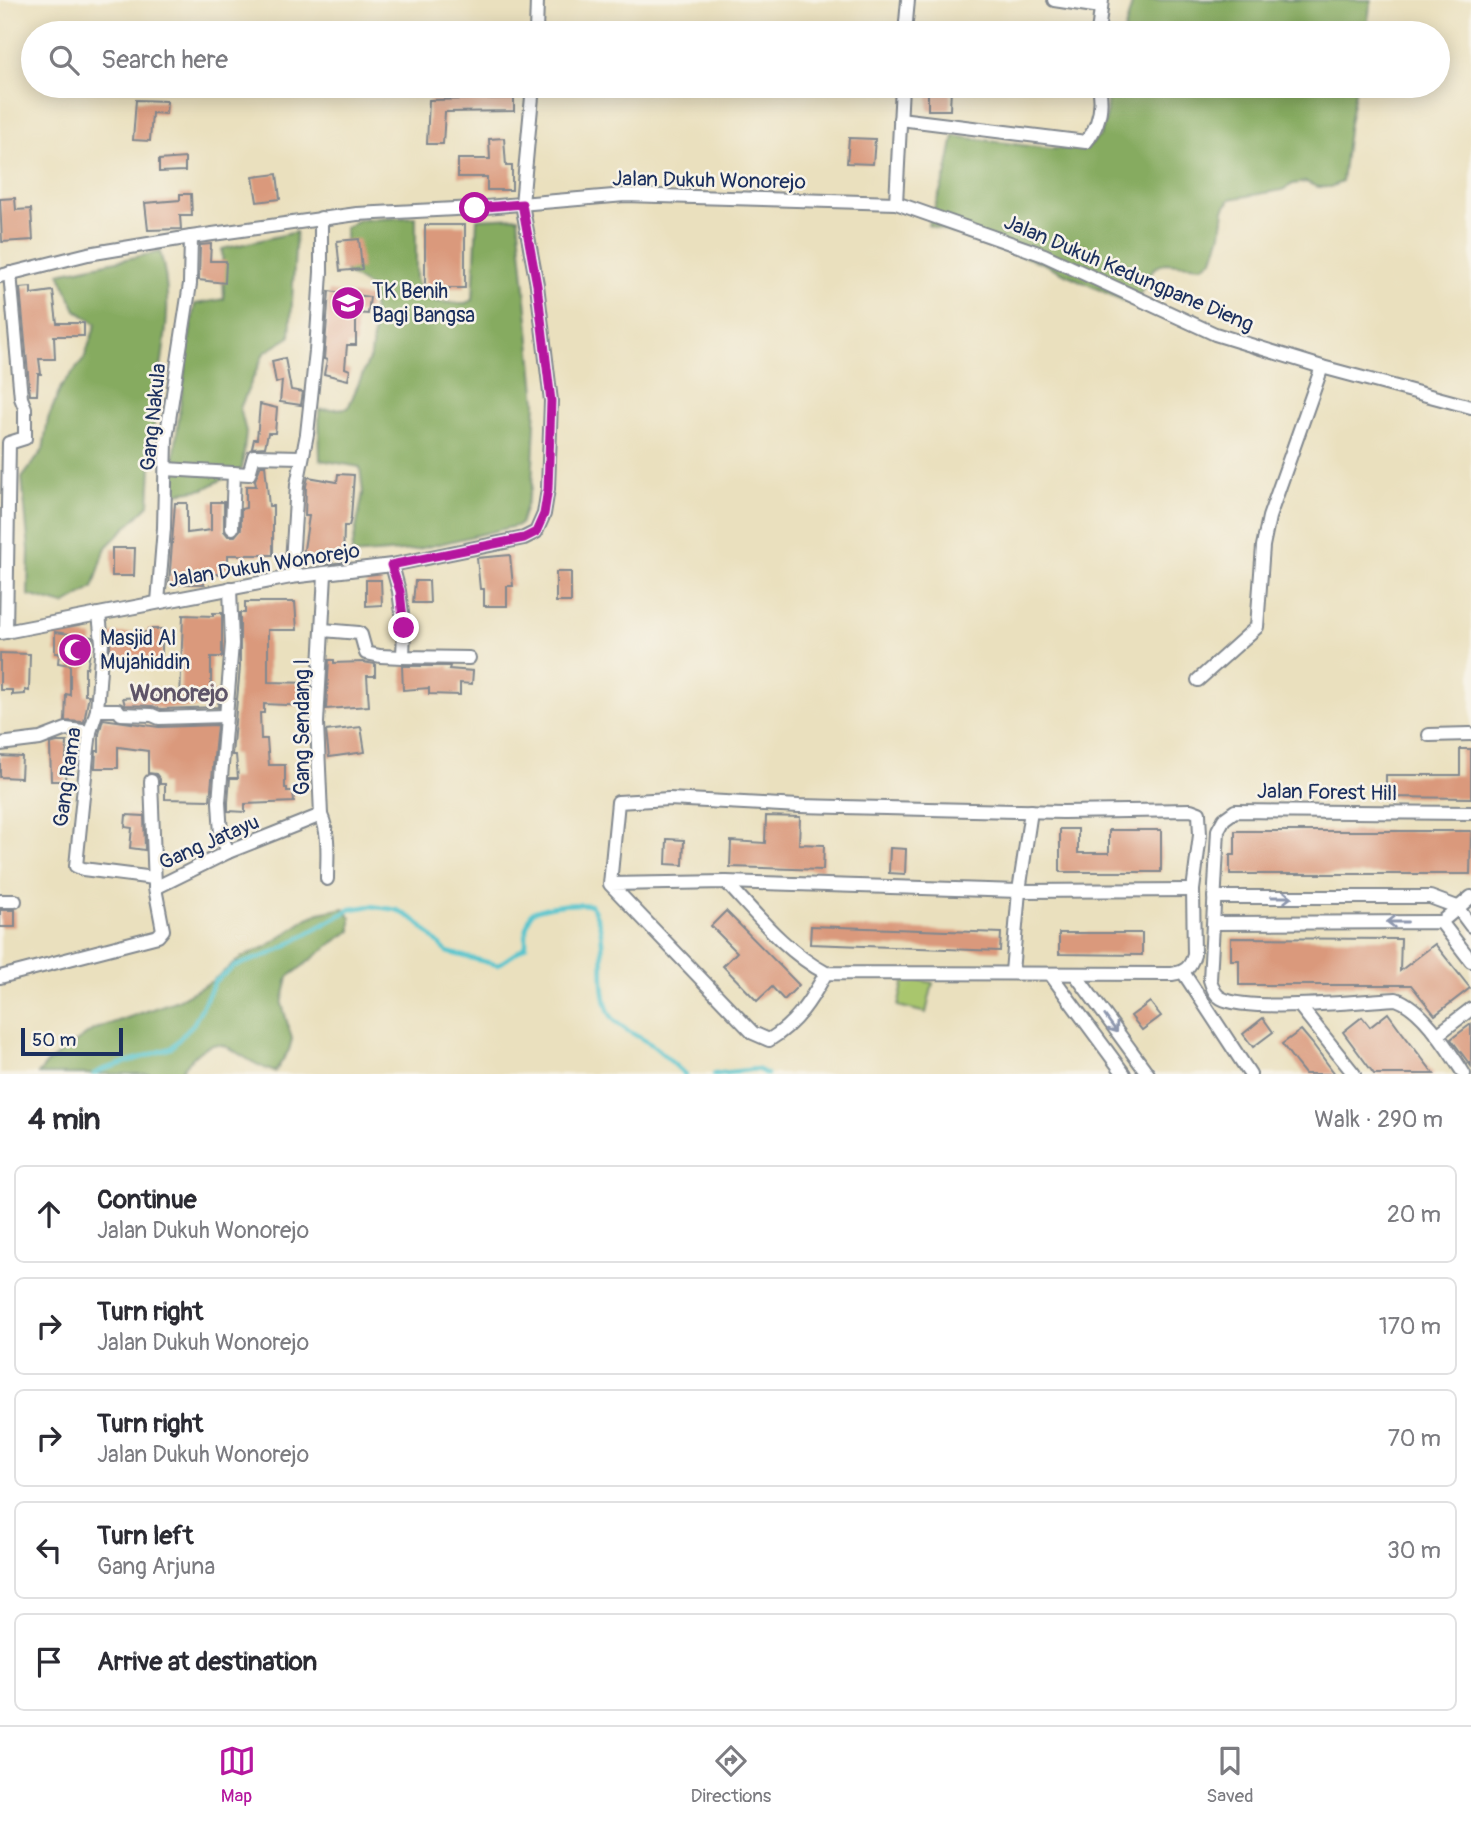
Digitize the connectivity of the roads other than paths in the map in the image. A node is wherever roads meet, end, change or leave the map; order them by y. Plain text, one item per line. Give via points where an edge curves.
1 (537, 0) edge
2 (908, 0) edge
3 (1054, 0) edge
4 (1101, 4) edge
5 (536, 21) edge
6 (906, 21) edge
7 (532, 98) edge
8 (901, 98) edge
9 (1100, 98) edge
10 (900, 119) junction
11 (896, 203) junction
12 (522, 204) junction
13 (321, 218) junction
14 (191, 237) junction
15 (5, 274) edge
16 (1322, 367) junction
17 (1471, 407) edge
18 (301, 457) junction
19 (166, 470) junction
20 (234, 473) junction
21 (232, 528) dead end
22 (391, 565) junction
23 (325, 574) junction
24 (291, 578) junction
25 (230, 588) junction
26 (158, 602) junction
27 (99, 614) junction
28 (323, 630) junction
29 (3, 632) edge
30 (403, 657) junction
31 (469, 658) dead end
32 (1198, 680) dead end
33 (97, 710) junction
34 (225, 716) junction
35 (90, 732) junction
36 (1471, 734) edge
37 (1429, 736) dead end
38 (0, 744) edge
39 (151, 781) dead end
40 (1031, 811) junction
41 (1471, 813) edge
42 (321, 815) junction
43 (228, 852) junction
44 (327, 878) dead end
45 (726, 882) junction
46 (155, 883) junction
47 (610, 884) junction
48 (1193, 890) junction
49 (1019, 891) junction
50 (1214, 897) junction
51 (1471, 897) edge
52 (0, 901) edge
53 (15, 901) dead end
54 (1457, 907) junction
55 (1441, 922) junction
56 (1214, 923) junction
57 (1471, 926) edge
58 (1471, 961) edge
59 (1012, 972) junction
60 (1183, 972) junction
61 (826, 973) junction
62 (1075, 974) junction
63 (1051, 975) junction
64 (0, 977) edge
65 (1299, 1005) junction
66 (1471, 1009) edge
67 (1437, 1035) junction
68 (1124, 1074) edge
69 (1148, 1074) edge
70 (1251, 1074) edge
71 (1354, 1074) edge
72 (1464, 1074) edge

1 - 5 street
2 - 6 street
3 - 4 street
7 - 12 street
8 - 10 street
9 - 10 street via 1095,131 1086,142
10 - 11 street
11 - 12 street, Jalan Dukuh Wonorejo via 625,195
11 - 16 street, Jalan Dukuh Kedungpane Dieng via 1044,255 1215,334
12 - 13 street, Jalan Dukuh Wonorejo
12 - 22 street, Jalan Dukuh Wonorejo via 551,401 544,514 536,532 524,538
13 - 14 street, Jalan Dukuh Wonorejo
13 - 18 street via 316,351
14 - 15 street, Jalan Dukuh Wonorejo
14 - 19 street, Gang Nakula via 190,284 166,439
15 - 29 street via 25,408 25,438 9,443
16 - 17 street, Jalan Dukuh Kedungpane Dieng
16 - 32 street via 1269,517 1257,628
18 - 20 street via 254,456 251,472
18 - 24 street
19 - 20 street
19 - 26 street, Gang Nakula
20 - 21 street
22 - 23 street, Jalan Dukuh Wonorejo
22 - 30 street via 400,591
23 - 24 street, Jalan Dukuh Wonorejo
23 - 28 street, Gang Sendang I
24 - 25 street, Jalan Dukuh Wonorejo
25 - 26 street, Jalan Dukuh Wonorejo
25 - 34 street via 232,644
26 - 27 street, Jalan Dukuh Wonorejo
27 - 29 street, Jalan Dukuh Wonorejo
27 - 33 street, Gang Rama via 102,642
28 - 30 street via 359,633 368,654
28 - 42 street, Gang Sendang I via 317,723
30 - 31 street
33 - 34 street via 159,718
33 - 35 street, Gang Rama
34 - 43 street via 219,822
35 - 38 street via 66,729 40,739
35 - 46 street, Gang Rama via 76,866
36 - 37 street
39 - 46 street
40 - 47 street via 669,799 618,802
40 - 48 street via 1199,813
40 - 49 street
41 - 50 street, Jalan Forest Hill via 1235,811 1217,830
42 - 43 street, Gang Jatayu
42 - 44 street, Gang Sendang I via 328,841
43 - 46 street, Gang Jatayu
45 - 47 street
45 - 49 street
45 - 61 street via 783,943
46 - 64 street, Gang Jatayu via 163,930 158,936
47 - 61 street via 753,1033 769,1040 805,1010
48 - 49 street
48 - 60 street via 1194,955
49 - 59 street
50 -> 54 street via 1430,897
50 - 56 street, Jalan Forest Hill
51 - 54 street
52 - 53 street
54 - 55 street
54 - 57 street
55 -> 56 street
55 - 58 street
56 - 65 street, Jalan Forest Hill via 1210,980 1214,992 1239,1003
59 - 61 street
59 - 63 street
60 - 62 street
60 - 70 street
62 - 63 street
62 -> 69 street
63 - 68 street
65 - 67 street, Jalan Forest Hill via 1396,999
65 - 71 street
66 - 67 street
67 - 72 street, Jalan Forest Hill

